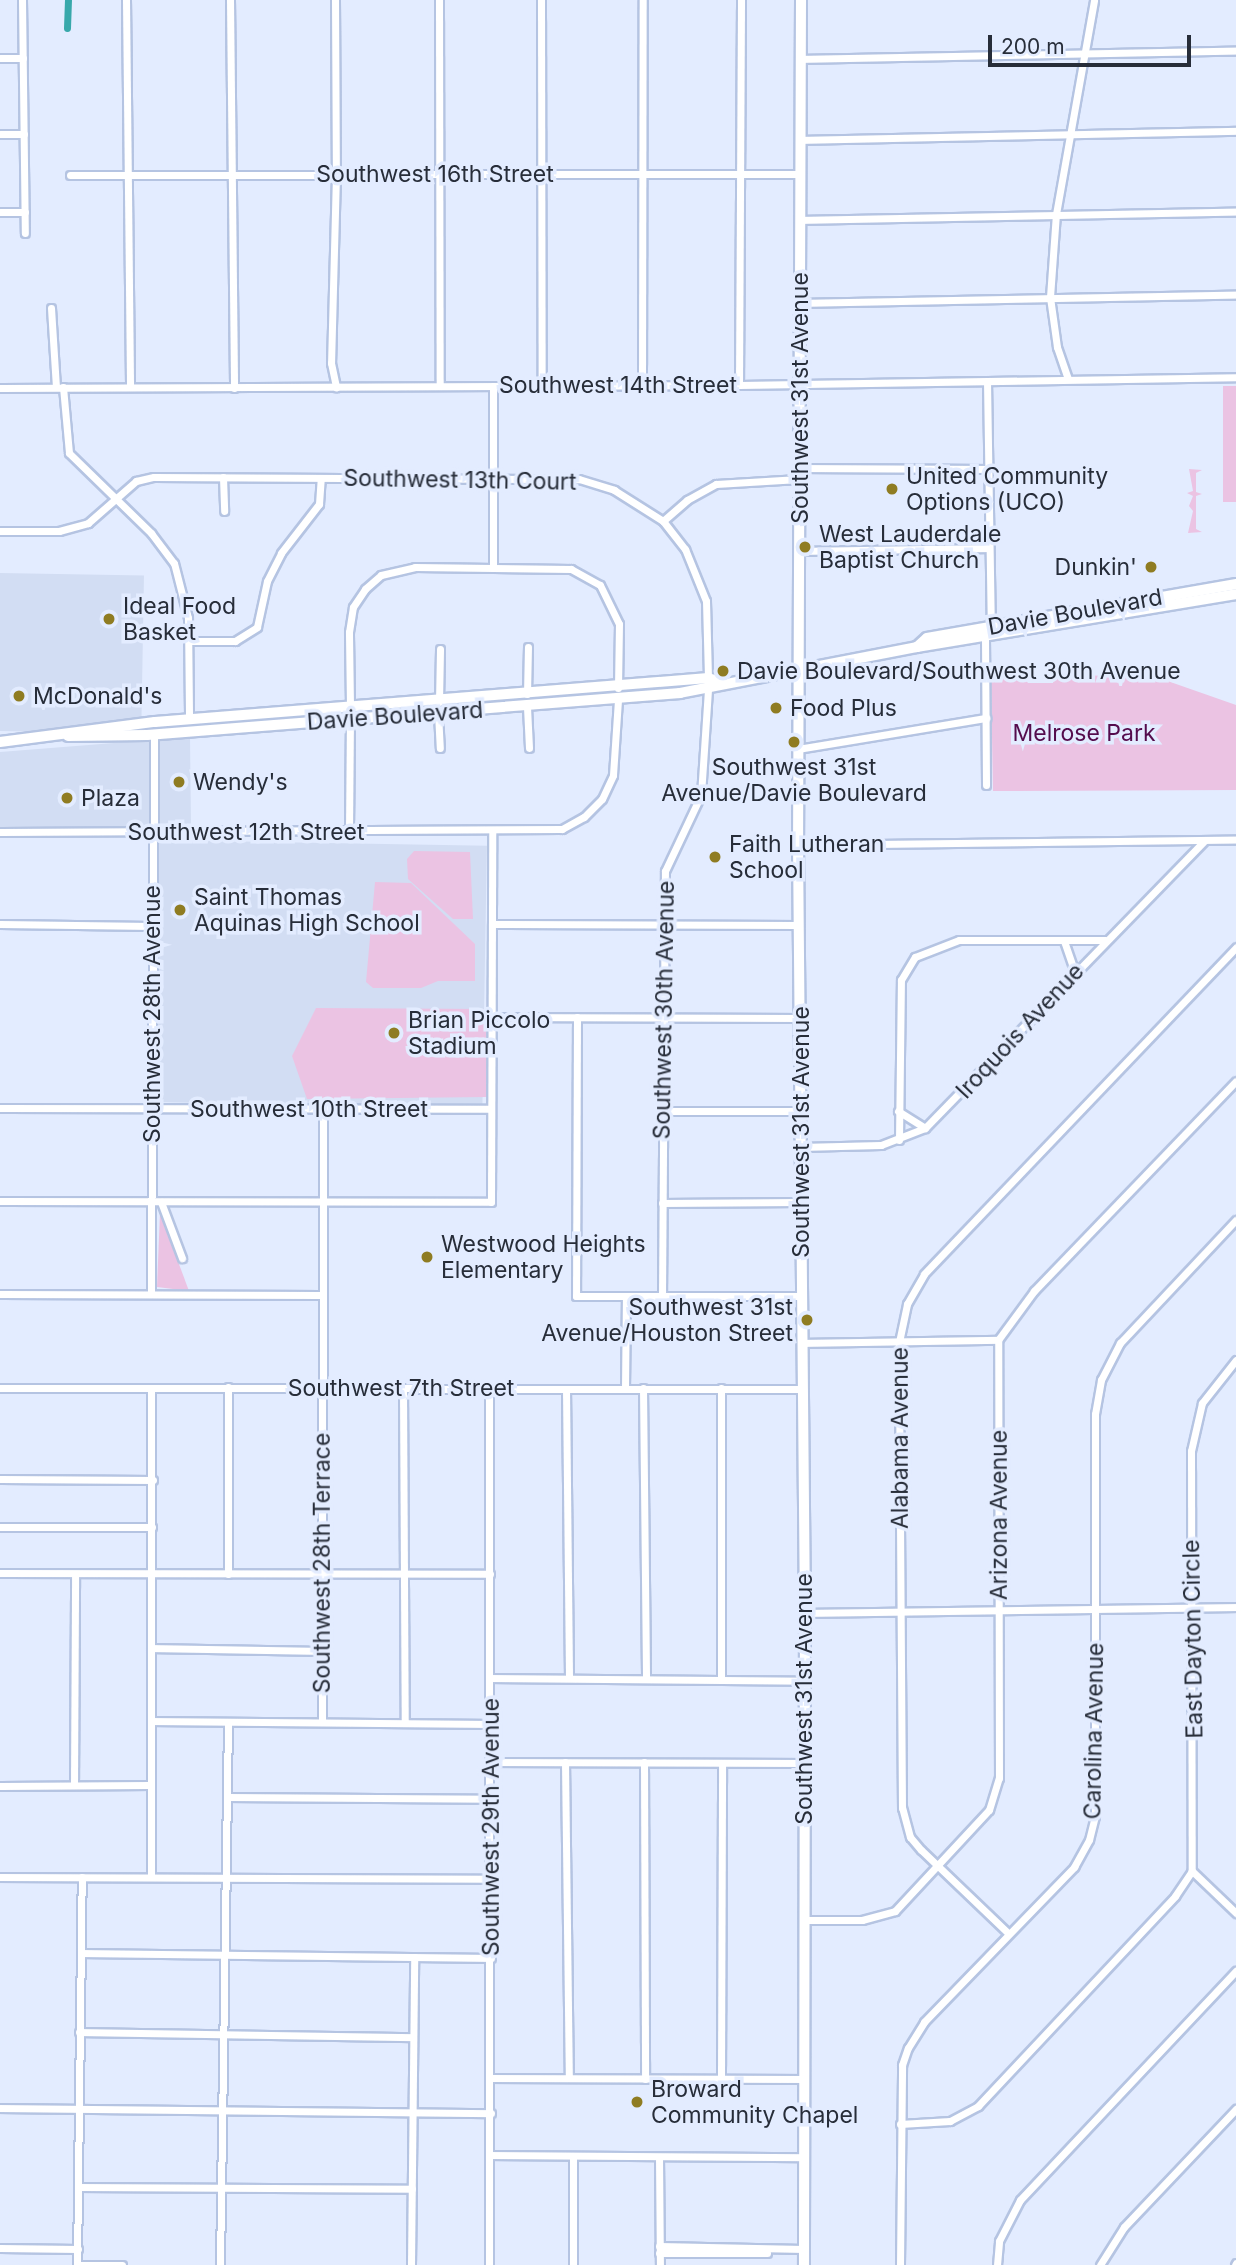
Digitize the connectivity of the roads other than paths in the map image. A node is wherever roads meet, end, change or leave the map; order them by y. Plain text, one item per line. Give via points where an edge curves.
1 (22, 0) edge
2 (126, 0) edge
3 (230, 0) edge
4 (335, 0) edge
5 (439, 0) edge
6 (541, 0) edge
7 (643, 0) edge
8 (741, 0) edge
9 (801, 0) edge
10 (1094, 0) edge
11 (1236, 51) edge
12 (1087, 54) junction
13 (0, 58) edge
14 (23, 58) junction
15 (800, 59) junction
16 (1236, 131) edge
17 (0, 134) edge
18 (24, 134) junction
19 (1070, 134) junction
20 (800, 140) junction
21 (336, 174) junction
22 (542, 174) junction
23 (643, 174) junction
24 (739, 174) junction
25 (800, 174) junction
26 (70, 175) dead end
27 (231, 175) junction
28 (441, 175) junction
29 (129, 176) junction
30 (0, 212) edge
31 (25, 212) junction
32 (1236, 212) edge
33 (1056, 214) junction
34 (800, 220) junction
35 (25, 233) dead end
36 (1236, 295) edge
37 (1050, 296) junction
38 (800, 303) junction
39 (51, 308) dead end
40 (1236, 377) edge
41 (1068, 379) junction
42 (987, 381) junction
43 (800, 384) junction
44 (642, 385) junction
45 (739, 385) junction
46 (440, 386) junction
47 (493, 386) junction
48 (542, 386) junction
49 (60, 387) junction
50 (130, 387) junction
51 (335, 387) junction
52 (0, 388) edge
53 (234, 388) junction
54 (988, 469) junction
55 (799, 474) junction
56 (223, 477) junction
57 (321, 478) junction
58 (493, 478) junction
59 (116, 499) junction
60 (224, 510) dead end
61 (663, 521) junction
62 (0, 531) edge
63 (989, 548) junction
64 (799, 551) junction
65 (493, 568) junction
66 (1236, 584) edge
67 (1234, 594) edge
68 (991, 626) junction
69 (985, 638) junction
70 (189, 641) junction
71 (528, 647) dead end
72 (917, 647) junction
73 (440, 649) dead end
74 (798, 670) junction
75 (708, 684) junction
76 (527, 694) junction
77 (618, 694) junction
78 (350, 706) junction
79 (438, 707) junction
80 (527, 707) junction
81 (350, 718) junction
82 (986, 719) junction
83 (188, 720) junction
84 (154, 734) junction
85 (68, 736) junction
86 (0, 742) edge
87 (440, 748) dead end
88 (529, 748) dead end
89 (798, 749) junction
90 (986, 785) dead end
91 (152, 831) junction
92 (349, 831) junction
93 (0, 832) edge
94 (492, 832) junction
95 (1236, 840) edge
96 (1204, 841) junction
97 (798, 845) junction
98 (0, 924) edge
99 (493, 924) junction
100 (799, 925) junction
101 (152, 926) junction
102 (663, 926) junction
103 (1105, 940) junction
104 (1064, 941) junction
105 (1236, 947) edge
106 (1075, 973) junction
107 (492, 1017) junction
108 (577, 1017) junction
109 (662, 1018) junction
110 (800, 1018) junction
111 (1236, 1080) edge
112 (0, 1108) edge
113 (151, 1108) junction
114 (492, 1109) junction
115 (323, 1110) junction
116 (662, 1111) junction
117 (801, 1111) junction
118 (898, 1111) junction
119 (925, 1128) junction
120 (899, 1140) junction
121 (800, 1147) junction
122 (0, 1201) edge
123 (152, 1202) junction
124 (161, 1202) junction
125 (321, 1202) junction
126 (801, 1202) junction
127 (662, 1203) junction
128 (1236, 1220) edge
129 (182, 1258) dead end
130 (0, 1294) edge
131 (152, 1294) junction
132 (322, 1295) junction
133 (662, 1296) junction
134 (802, 1296) junction
135 (626, 1297) junction
136 (998, 1340) junction
137 (899, 1342) junction
138 (802, 1343) junction
139 (1236, 1360) edge
140 (228, 1387) junction
141 (0, 1388) edge
142 (151, 1388) junction
143 (322, 1388) junction
144 (625, 1388) junction
145 (643, 1388) junction
146 (721, 1388) junction
147 (403, 1389) junction
148 (489, 1389) junction
149 (566, 1389) junction
150 (803, 1389) junction
151 (0, 1479) edge
152 (153, 1480) junction
153 (0, 1527) edge
154 (152, 1527) junction
155 (0, 1573) edge
156 (152, 1573) junction
157 (75, 1574) junction
158 (228, 1574) junction
159 (321, 1574) junction
160 (405, 1574) junction
161 (490, 1574) junction
162 (1236, 1607) edge
163 (1194, 1608) junction
164 (1096, 1609) junction
165 (1000, 1611) junction
166 (901, 1612) junction
167 (804, 1613) junction
168 (152, 1648) junction
169 (322, 1651) junction
170 (491, 1678) junction
171 (569, 1678) junction
172 (646, 1679) junction
173 (721, 1680) junction
174 (804, 1681) junction
175 (151, 1721) junction
176 (228, 1722) junction
177 (323, 1722) junction
178 (405, 1723) junction
179 (491, 1724) junction
180 (491, 1762) junction
181 (565, 1762) junction
182 (644, 1762) junction
183 (722, 1763) junction
184 (804, 1763) junction
185 (74, 1785) junction
186 (150, 1785) junction
187 (0, 1786) edge
188 (227, 1797) junction
189 (491, 1800) junction
190 (940, 1867) junction
191 (1192, 1871) junction
192 (0, 1877) edge
193 (82, 1877) junction
194 (151, 1877) junction
195 (224, 1878) junction
196 (491, 1879) junction
197 (1236, 1913) edge
198 (804, 1920) junction
199 (1008, 1933) junction
200 (82, 1953) junction
201 (223, 1955) junction
202 (414, 1957) junction
203 (491, 1958) junction
204 (1236, 1972) edge
205 (79, 2032) junction
206 (222, 2032) junction
207 (413, 2037) junction
208 (491, 2078) junction
209 (569, 2078) junction
210 (645, 2079) junction
211 (721, 2079) junction
212 (804, 2079) junction
213 (0, 2108) edge
214 (82, 2109) junction
215 (1236, 2109) edge
216 (221, 2110) junction
217 (412, 2112) junction
218 (491, 2113) junction
219 (900, 2124) junction
220 (490, 2155) junction
221 (573, 2156) junction
222 (659, 2157) junction
223 (804, 2157) junction
224 (80, 2187) junction
225 (220, 2189) junction
226 (412, 2189) junction
227 (0, 2248) edge
228 (78, 2249) junction
229 (659, 2250) junction
230 (804, 2251) junction
231 (77, 2265) edge
232 (122, 2265) edge
233 (220, 2265) edge
234 (411, 2265) edge
235 (489, 2265) edge
236 (573, 2265) edge
237 (660, 2265) edge
238 (804, 2265) edge
239 (900, 2265) edge
240 (997, 2265) edge
241 (1100, 2265) edge

1 - 14 street
2 - 29 street
3 - 27 street
4 - 21 street
5 - 28 street
6 - 22 street
7 - 23 street
8 - 24 street
9 - 15 main road, Southwest 31st Avenue
10 - 12 street
11 - 12 street
12 - 15 street
12 - 19 street
13 - 14 street
14 - 18 street
15 - 20 main road, Southwest 31st Avenue
16 - 19 street
17 - 18 street
18 - 31 street
19 - 20 street
19 - 33 street
20 - 25 main road, Southwest 31st Avenue
21 - 27 street, Southwest 16th Street
21 - 28 street, Southwest 16th Street
21 - 51 street via 331,362
22 - 23 street, Southwest 16th Street
22 - 28 street, Southwest 16th Street
22 - 48 street
23 - 24 street, Southwest 16th Street
23 - 44 street
24 - 25 street, Southwest 16th Street
24 - 45 street
25 - 34 main road, Southwest 31st Avenue
26 - 29 street, Southwest 16th Street
27 - 29 street, Southwest 16th Street
27 - 53 street
28 - 46 street
29 - 50 street
30 - 31 street
31 - 35 street
32 - 33 street
33 - 34 street
33 - 37 street
34 - 38 main road, Southwest 31st Avenue
36 - 37 street
37 - 38 street
37 - 41 street via 1057,346
38 - 43 main road, Southwest 31st Avenue
39 - 49 street
40 - 41 street, Southwest 14th Street
41 - 42 street, Southwest 14th Street
42 - 43 street, Southwest 14th Street
42 - 54 street
43 - 45 street, Southwest 14th Street
43 - 55 main road, Southwest 31st Avenue
44 - 45 street, Southwest 14th Street
44 - 48 street, Southwest 14th Street
46 - 47 street, Southwest 14th Street
46 - 51 street, Southwest 14th Street
47 - 48 street, Southwest 14th Street
47 - 58 street
49 - 50 street, Southwest 14th Street
49 - 52 street, Southwest 14th Street
49 - 59 street via 69,453
50 - 53 street, Southwest 14th Street
51 - 53 street, Southwest 14th Street
54 - 55 street
54 - 63 street
55 - 61 street via 716,484
55 - 64 main road, Southwest 31st Avenue
56 - 57 street, Southwest 13th Court
56 - 59 street, Southwest 13th Court via 136,481
56 - 60 street
57 - 58 street, Southwest 13th Court
57 - 70 street via 318,504 281,553 267,581 257,627 235,641
58 - 61 street, Southwest 13th Court via 579,479 614,490
58 - 65 street
59 - 62 street, Southwest 13th Court via 88,523 74,528
59 - 70 street via 174,562 185,597
61 - 75 street, Southwest 30th Avenue via 685,549 706,601
63 - 64 street
63 - 68 street
64 - 74 main road, Southwest 31st Avenue
65 - 77 street, Southwest 12th Street via 571,569 600,585 619,624
65 - 78 street via 400,569 381,575 353,607
66 - 68 main road, Davie Boulevard
67 - 69 main road, Davie Boulevard
68 - 72 main road, Davie Boulevard via 927,638
69 - 72 main road, Davie Boulevard
69 - 82 street
70 - 83 street
71 - 76 street
72 - 74 main road, Davie Boulevard
73 - 79 street
74 - 75 main road, Davie Boulevard
74 - 89 main road, Southwest 31st Avenue
75 - 77 main road, Davie Boulevard
75 - 77 main road, Davie Boulevard via 662,684
75 - 102 street, Southwest 30th Avenue via 701,795 665,871
76 - 77 main road, Davie Boulevard
76 - 79 main road, Davie Boulevard
77 - 80 main road, Davie Boulevard
77 - 94 street, Southwest 12th Street via 613,775 601,799 584,817 562,829
78 - 79 main road, Davie Boulevard
78 - 83 main road, Davie Boulevard
79 - 80 main road, Davie Boulevard
79 - 81 main road, Davie Boulevard via 405,715
79 - 87 street
80 - 88 street
81 - 84 main road, Davie Boulevard
81 - 92 street
82 - 89 street
82 - 90 street
83 - 84 main road via 161,726
83 - 85 main road, Davie Boulevard via 96,728
84 - 85 main road, Davie Boulevard
84 - 91 street, Southwest 28th Avenue
85 - 86 main road, Davie Boulevard
89 - 97 main road, Southwest 31st Avenue
91 - 92 street, Southwest 12th Street
91 - 93 street, Southwest 12th Street
91 - 101 street, Southwest 28th Avenue
92 - 94 street, Southwest 12th Street
94 - 99 street
95 - 96 street
96 - 97 street
96 - 103 street, Iroquois Avenue
97 - 100 main road, Southwest 31st Avenue
98 - 101 street
99 - 102 street
99 - 107 street
100 - 102 street
100 - 110 main road, Southwest 31st Avenue
101 - 113 street, Southwest 28th Avenue
102 - 109 street, Southwest 30th Avenue
103 - 104 street
103 - 106 street, Iroquois Avenue
104 - 106 street
104 - 118 street via 959,940 915,957 901,980
105 - 137 street, Alabama Avenue via 924,1274 907,1304
106 - 119 street, Iroquois Avenue
107 - 108 street
107 - 114 street
108 - 109 street
108 - 135 street via 576,1296
109 - 110 street
109 - 116 street, Southwest 30th Avenue
110 - 117 main road, Southwest 31st Avenue
111 - 136 street via 1034,1291
112 - 113 street, Southwest 10th Street
113 - 115 street, Southwest 10th Street
113 - 123 street, Southwest 28th Avenue
114 - 115 street, Southwest 10th Street
114 - 125 street via 491,1202
115 - 125 street, Southwest 28th Terrace
116 - 117 street
116 - 127 street, Southwest 30th Avenue
117 - 121 main road, Southwest 31st Avenue
118 - 119 street
118 - 120 street
119 - 120 street, Iroquois Avenue
120 - 121 street, Iroquois Avenue
121 - 126 main road, Southwest 31st Avenue
122 - 123 street
123 - 124 street
123 - 131 street, Southwest 28th Avenue
124 - 125 street
124 - 129 street
125 - 132 street, Southwest 28th Terrace
126 - 127 street
126 - 134 main road, Southwest 31st Avenue
127 - 133 street, Southwest 30th Avenue
128 - 164 street, Carolina Avenue via 1107,1362 1095,1414
130 - 131 street
131 - 132 street
132 - 143 street, Southwest 28th Terrace
133 - 134 street
133 - 135 street
134 - 138 main road, Southwest 31st Avenue
135 - 144 street
136 - 137 street
136 - 165 street, Arizona Avenue
137 - 138 street
137 - 166 street, Alabama Avenue
138 - 150 main road, Southwest 31st Avenue
139 - 163 street, East Dayton Circle via 1213,1384 1193,1426
140 - 142 street, Southwest 7th Street
140 - 143 street, Southwest 7th Street
140 - 158 street
141 - 142 street, Southwest 7th Street
142 - 152 street
143 - 147 street, Southwest 7th Street
143 - 159 street, Southwest 28th Terrace
144 - 145 street, Southwest 7th Street
144 - 149 street, Southwest 7th Street
145 - 146 street, Southwest 7th Street
145 - 172 street
146 - 150 street, Southwest 7th Street
146 - 173 street
147 - 148 street, Southwest 7th Street
147 - 160 street
148 - 149 street, Southwest 7th Street
148 - 161 street, Southwest 29th Avenue
149 - 171 street
150 - 167 main road, Southwest 31st Avenue
151 - 152 street
152 - 154 street
153 - 154 street
154 - 156 street
155 - 157 street
156 - 157 street
156 - 158 street
156 - 168 street
157 - 185 street
158 - 159 street
159 - 160 street
159 - 169 street, Southwest 28th Terrace
160 - 161 street
160 - 178 street
161 - 170 street, Southwest 29th Avenue
162 - 163 street
163 - 164 street
163 - 191 street, East Dayton Circle
164 - 165 street
164 - 199 street, Carolina Avenue via 1094,1816 1089,1840 1074,1867
165 - 166 street
165 - 190 street, Arizona Avenue via 995,1795 984,1818
166 - 167 street
166 - 190 street, Alabama Avenue via 902,1808 910,1837
167 - 174 main road, Southwest 31st Avenue
168 - 169 street
168 - 175 street
169 - 177 street, Southwest 28th Terrace
170 - 171 street
170 - 179 street, Southwest 29th Avenue
171 - 172 street
172 - 173 street
173 - 174 street
174 - 184 main road, Southwest 31st Avenue
175 - 176 street
175 - 186 street
176 - 177 street
176 - 188 street
177 - 178 street
178 - 179 street
179 - 180 street, Southwest 29th Avenue
180 - 181 street
180 - 189 street, Southwest 29th Avenue
181 - 182 street
181 - 209 street
182 - 183 street
182 - 210 street
183 - 184 street
183 - 211 street
184 - 198 main road, Southwest 31st Avenue
185 - 186 street
185 - 187 street
186 - 194 street
188 - 189 street
188 - 195 street
189 - 196 street, Southwest 29th Avenue
190 - 198 street, Arizona Avenue via 907,1902 881,1918
190 - 199 street, Alabama Avenue
191 - 197 street
191 - 219 street via 978,2106 950,2121
192 - 193 street
193 - 194 street
193 - 200 street
194 - 195 street
195 - 196 street
195 - 201 street
196 - 203 street, Southwest 29th Avenue
198 - 212 main road, Southwest 31st Avenue
199 - 219 street, Carolina Avenue via 915,2034 902,2065
200 - 201 street
200 - 205 street
201 - 202 street
201 - 206 street
202 - 203 street
202 - 207 street
203 - 208 street, Southwest 29th Avenue
204 - 240 street via 1020,2200 999,2241
205 - 206 street
205 - 214 street
206 - 207 street
206 - 216 street
207 - 217 street
208 - 209 street
208 - 218 street, Southwest 29th Avenue
209 - 210 street
210 - 211 street
211 - 212 street
212 - 223 main road, Southwest 31st Avenue
213 - 214 street
214 - 216 street
214 - 224 street
215 - 241 street via 1124,2227
216 - 217 street
216 - 225 street
217 - 218 street
217 - 226 street
218 - 220 street, Southwest 29th Avenue
219 - 239 street, Carolina Avenue
220 - 221 street
220 - 235 street, Southwest 29th Avenue
221 - 222 street
221 - 236 street
222 - 223 street
222 - 229 street
223 - 230 main road, Southwest 31st Avenue
224 - 225 street
224 - 228 street
225 - 226 street
225 - 233 street
226 - 234 street
227 - 228 street
228 - 231 street
229 - 230 street
229 - 237 street
230 - 238 main road, Southwest 31st Avenue
231 - 232 street

